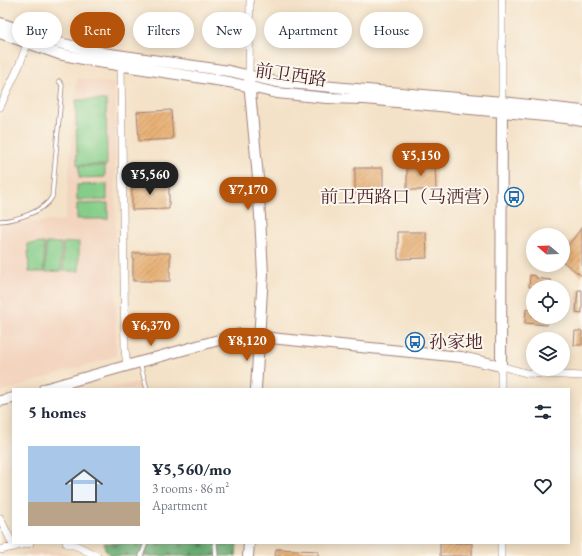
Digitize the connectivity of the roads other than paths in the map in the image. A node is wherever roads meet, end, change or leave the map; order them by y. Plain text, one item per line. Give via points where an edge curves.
1 (250, 0) edge
2 (502, 0) edge
3 (0, 23) edge
4 (0, 33) edge
5 (12, 38) edge
6 (26, 48) edge
7 (40, 48) edge
8 (121, 66) junction
9 (249, 75) junction
10 (59, 81) dead end
11 (249, 87) junction
12 (502, 102) junction
13 (0, 107) edge
14 (582, 111) edge
15 (502, 113) junction
16 (582, 121) edge
17 (0, 221) edge
18 (259, 336) junction
19 (140, 362) junction
20 (127, 366) junction
21 (501, 366) junction
22 (582, 376) edge
23 (48, 388) edge
24 (147, 388) edge
25 (256, 388) edge
26 (501, 388) edge
27 (12, 398) edge
28 (0, 402) edge
29 (0, 518) edge
30 (12, 543) edge
31 (13, 544) edge
32 (26, 544) edge
33 (70, 544) edge
34 (146, 544) edge
35 (215, 544) edge
36 (249, 544) edge
37 (501, 544) edge
38 (14, 547) junction
39 (0, 550) edge
40 (96, 556) edge
41 (141, 556) edge
42 (216, 556) edge
43 (248, 556) edge
44 (501, 556) edge

1 - 9 street
2 - 12 street
3 - 9 main road, 前卫西路 via 58,43 103,53
4 - 5 main road, 前卫西路
6 - 13 street
7 - 8 main road, 前卫西路
8 - 11 main road, 前卫西路
8 - 20 street
9 - 11 main road
9 - 12 main road, 前卫西路 via 277,82
10 - 17 lane via 62,85 52,197 45,206 27,215
11 - 15 main road, 前卫西路 via 277,93
11 - 18 main road via 258,178 262,274
12 - 14 main road, 前卫西路
12 - 15 main road
15 - 16 main road, 前卫西路
15 - 21 main road
18 - 19 main road via 233,334
18 - 21 main road via 461,357
18 - 25 main road
19 - 20 main road
19 - 24 lane
20 - 23 main road
21 - 22 street via 526,373
21 - 26 street
27 - 28 main road
29 - 30 street
31 - 38 street
32 - 38 street
33 - 40 street
34 - 41 lane
35 - 42 lane
36 - 43 main road
37 - 44 street
38 - 39 street

